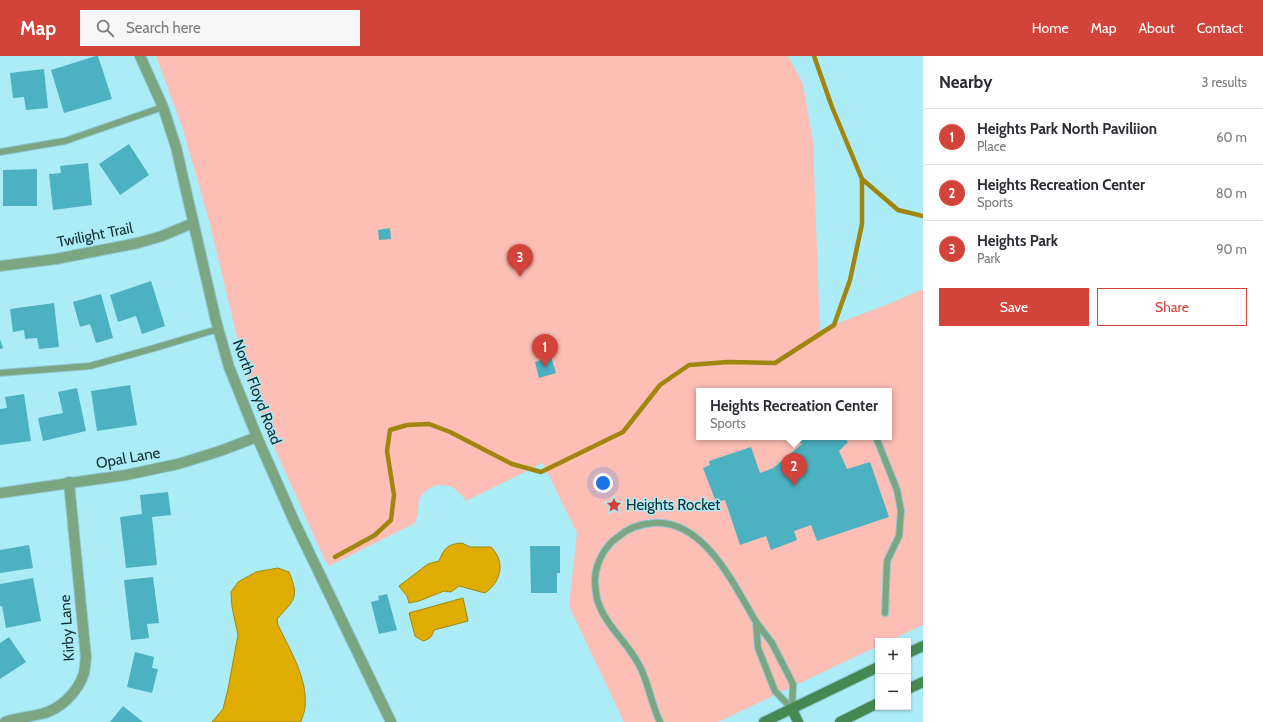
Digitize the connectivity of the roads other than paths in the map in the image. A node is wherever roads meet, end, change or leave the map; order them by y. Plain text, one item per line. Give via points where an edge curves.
1 (140, 56) edge
2 (163, 107) junction
3 (0, 152) edge
4 (193, 224) junction
5 (0, 266) edge
6 (218, 329) junction
7 (0, 373) edge
8 (256, 437) junction
9 (877, 440) edge
10 (69, 482) junction
11 (0, 493) edge
12 (885, 613) dead end
13 (756, 622) junction
14 (923, 646) edge
15 (911, 652) edge
16 (875, 668) edge
17 (923, 682) edge
18 (911, 688) edge
19 (875, 704) edge
20 (792, 709) junction
21 (4, 722) edge
22 (391, 722) edge
23 (660, 722) edge
24 (764, 722) edge
25 (798, 722) edge
26 (840, 722) edge

1 - 2 street, North Floyd Road
2 - 3 lane via 65,141
2 - 4 street, North Floyd Road via 176,147
4 - 5 street, Twilight Trail via 138,243 56,259
4 - 6 street, North Floyd Road
6 - 7 lane via 90,366
6 - 8 street, North Floyd Road via 229,367
8 - 10 street, Opal Lane via 178,464 126,475
8 - 22 street, North Floyd Road
9 - 12 lane via 897,490 901,511 900,536 887,561
10 - 11 street, Opal Lane
10 - 21 street, Kirby Lane via 86,658 84,673 78,686 62,704 42,714
13 - 20 lane via 760,656 775,692
13 - 20 lane via 772,643 793,684
13 - 23 lane via 713,553 698,538 681,527 662,522 642,524 623,532 608,545 598,562 595,582 598,602 640,667
14 - 15 main road
16 - 20 main road
17 - 18 main road
19 - 26 main road
20 - 24 main road
20 - 25 main road

